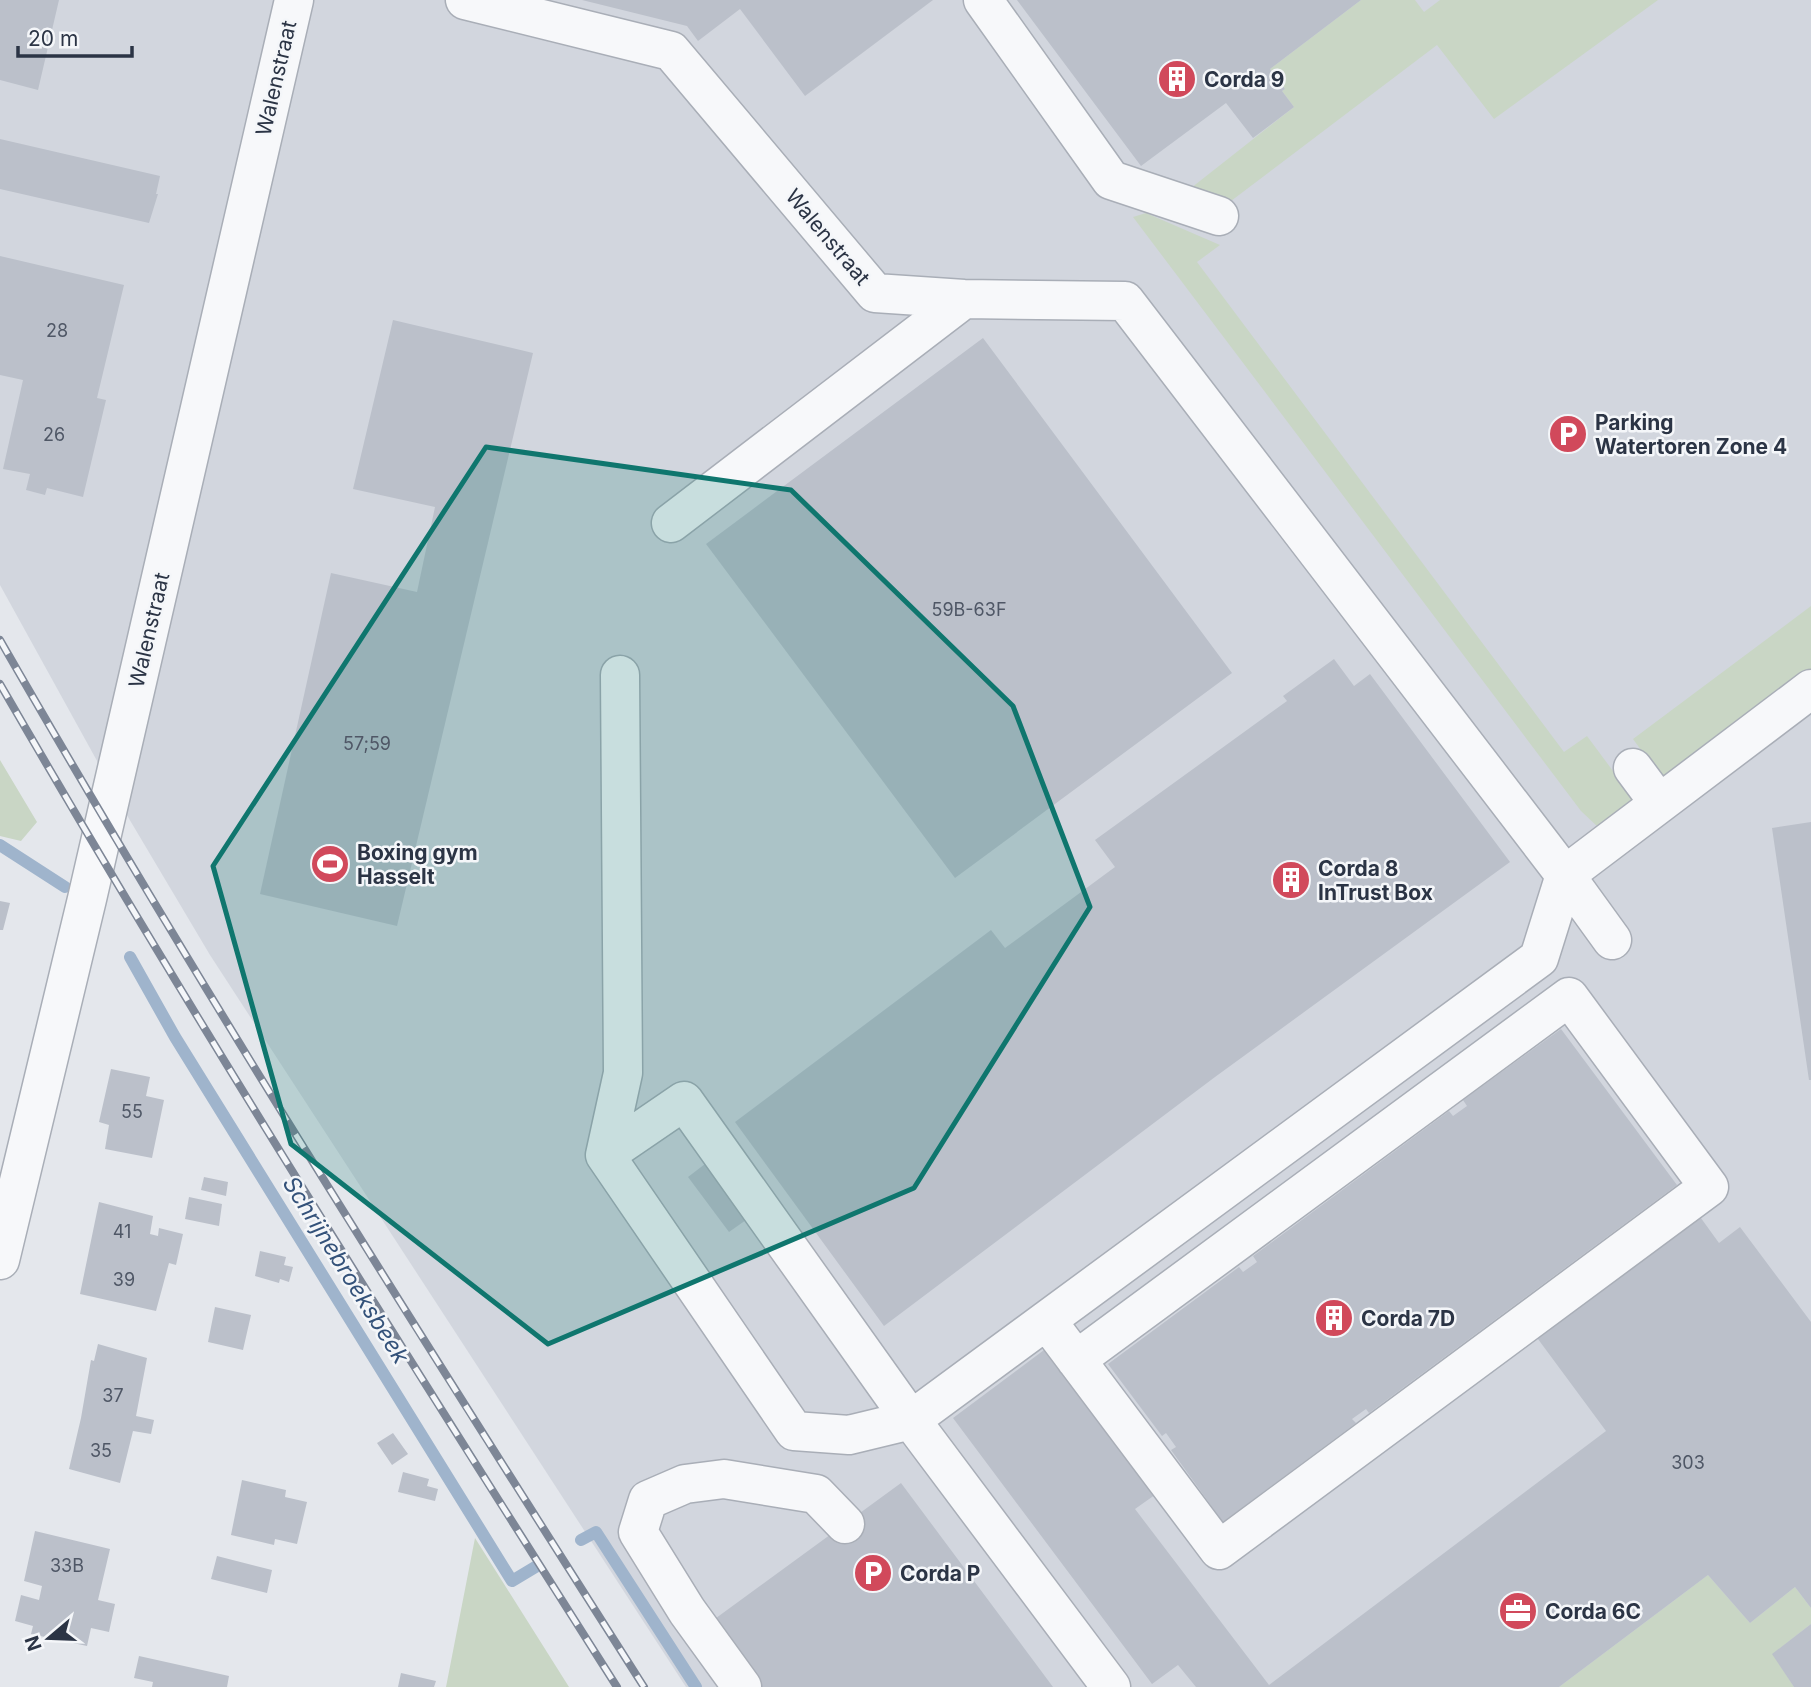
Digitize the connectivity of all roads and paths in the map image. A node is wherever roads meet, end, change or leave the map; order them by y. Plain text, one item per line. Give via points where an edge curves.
1 (294, 0) edge
2 (465, 0) edge
3 (983, 0) edge
4 (1219, 216) dead end
5 (875, 293) junction
6 (964, 299) junction
7 (902, 346) junction
8 (671, 523) dead end
9 (621, 675) dead end
10 (1811, 689) edge
11 (1633, 768) dead end
12 (1659, 803) junction
13 (1565, 875) junction
14 (1612, 940) dead end
15 (604, 1155) junction
16 (0, 1260) edge
17 (1047, 1321) junction
18 (1076, 1360) junction
19 (911, 1420) junction
20 (845, 1524) dead end
21 (742, 1687) edge
22 (1111, 1687) edge

1 - 16 street, Walenstraat
2 - 5 street, Walenstraat via 671,51
3 - 4 street via 1111,180
5 - 6 street, Walenstraat
5 - 7 street
6 - 7 street
6 - 13 street, Walenstraat via 1125,301
7 - 8 street
9 - 15 street via 623,1073
10 - 12 street
11 - 12 street
12 - 13 street
13 - 14 street
13 - 17 street via 1539,958
15 - 19 street via 794,1431 849,1435
15 - 19 street via 684,1101
17 - 18 street
17 - 19 street
18 - 18 street via 1219,1550 1709,1187 1569,997
19 - 22 street
20 - 21 street via 816,1494 724,1479 685,1484 648,1500 638,1532

